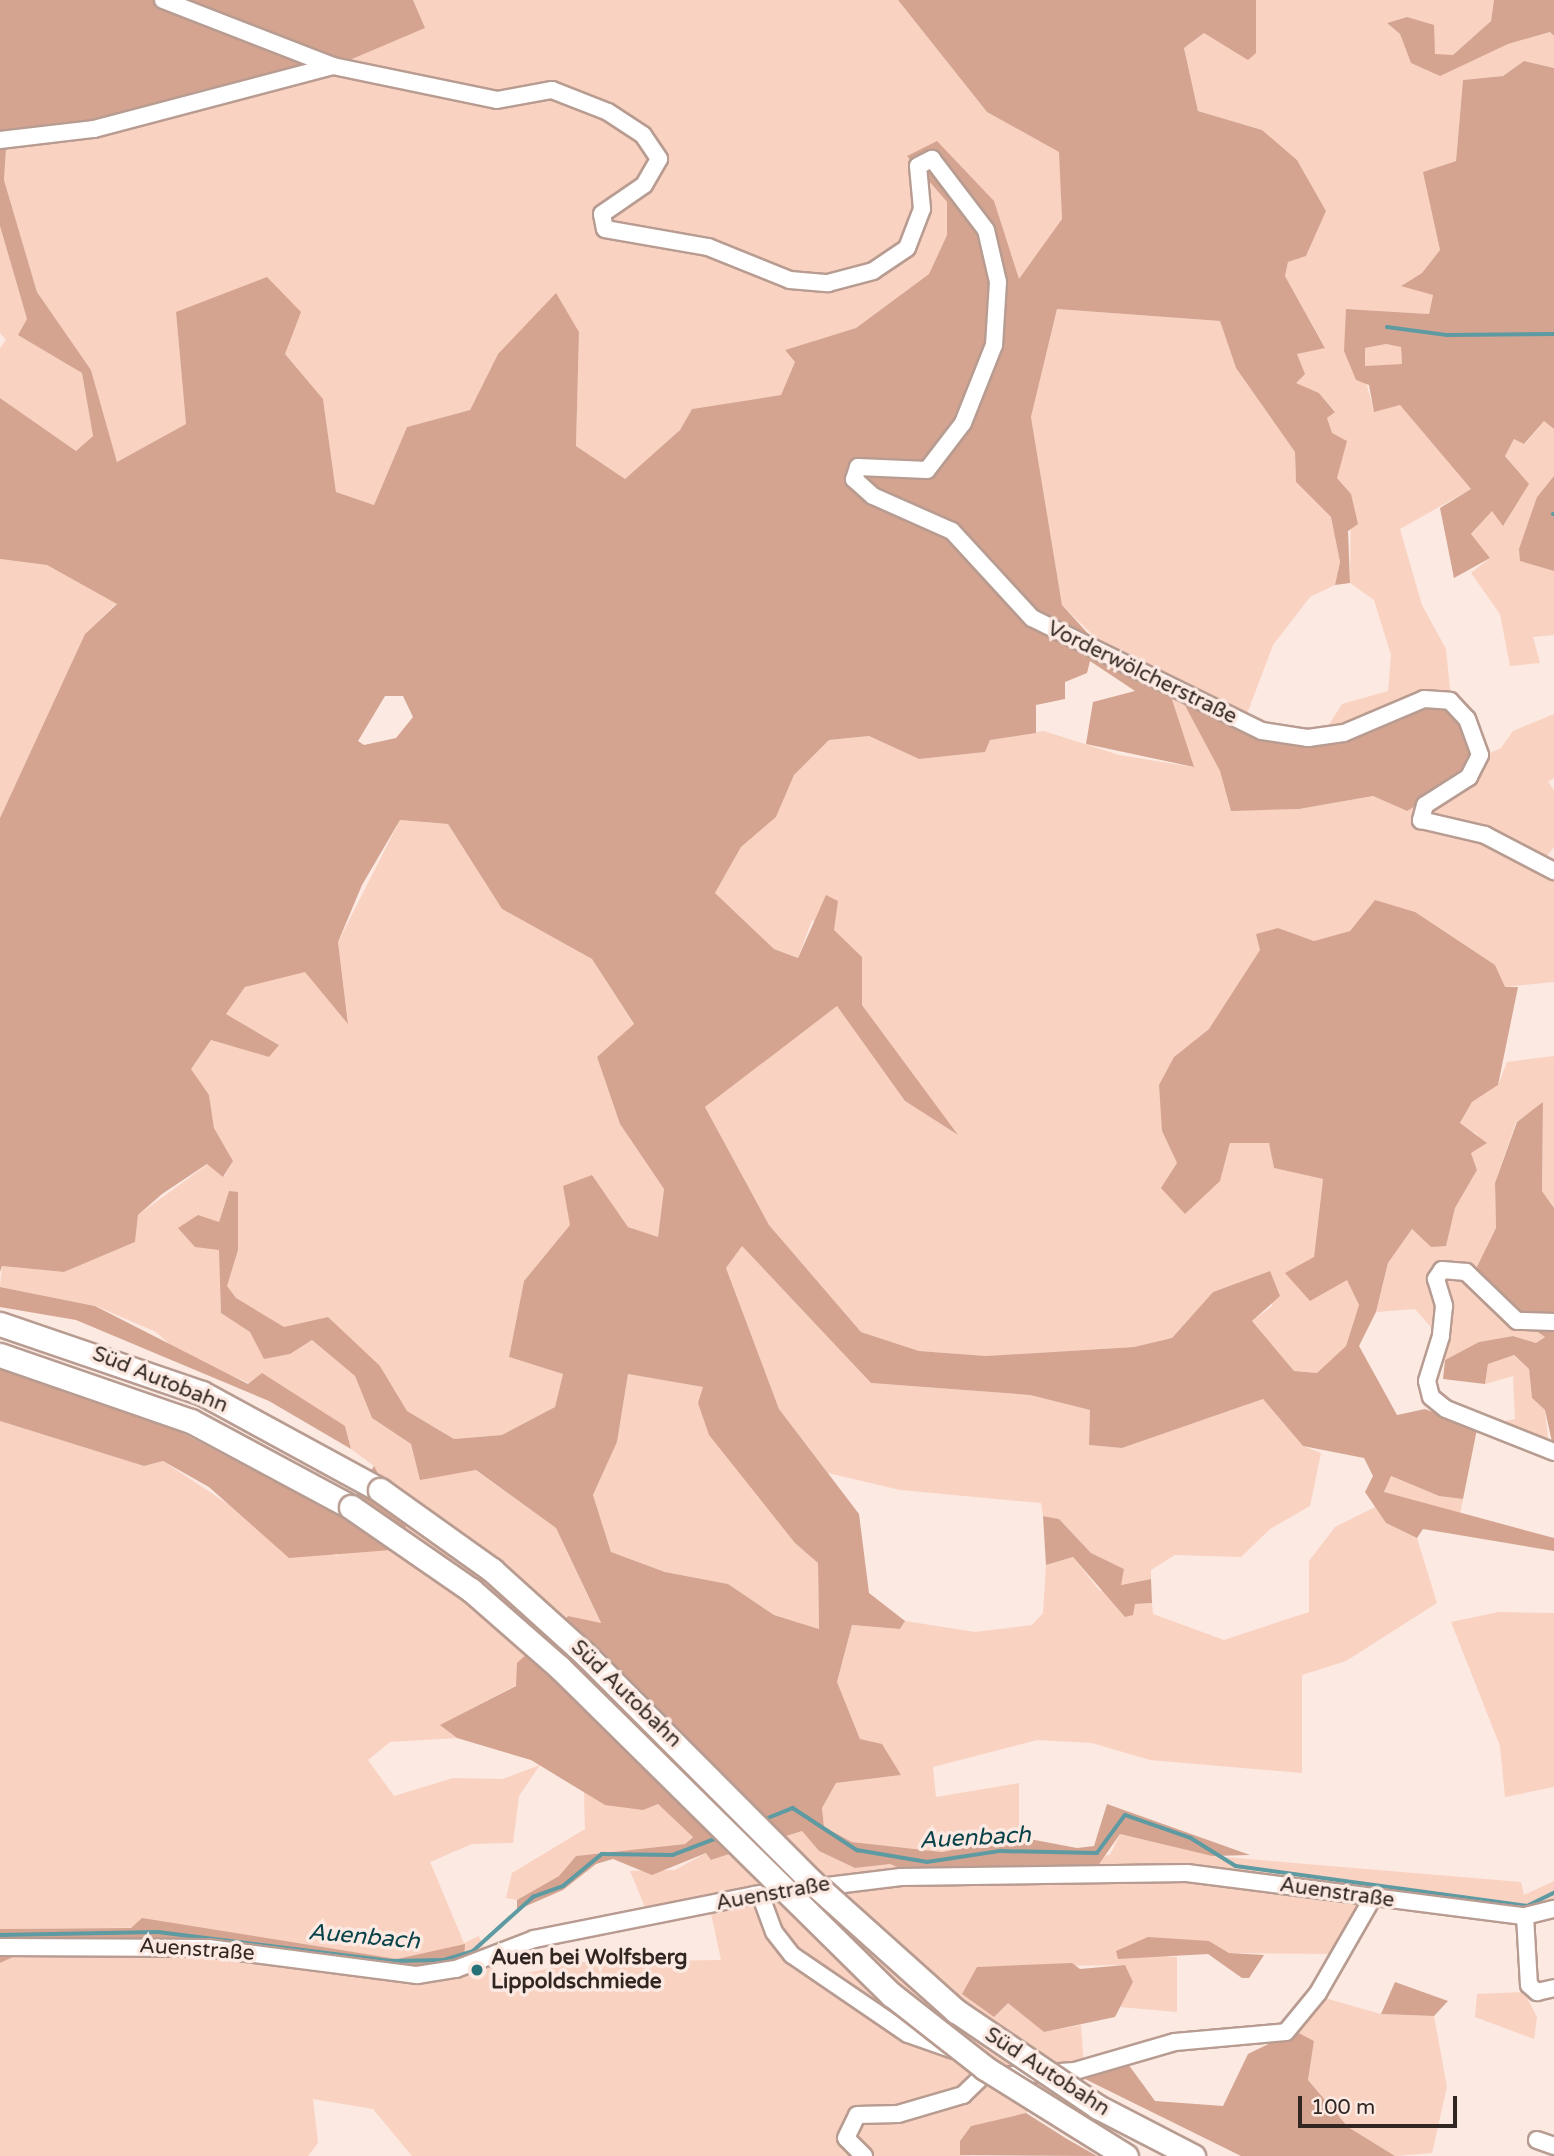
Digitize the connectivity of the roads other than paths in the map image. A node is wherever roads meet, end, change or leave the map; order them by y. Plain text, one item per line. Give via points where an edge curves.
1 (163, 0) edge
2 (333, 66) junction
3 (0, 140) edge
4 (1554, 871) edge
5 (1554, 1322) edge
6 (0, 1324) edge
7 (0, 1355) edge
8 (1554, 1452) edge
9 (760, 1894) junction
10 (1372, 1899) junction
11 (1554, 1909) edge
12 (1525, 1916) junction
13 (0, 1947) edge
14 (1554, 1988) edge
15 (983, 2076) junction
16 (1537, 2140) dead end
17 (1554, 2146) edge
18 (864, 2156) edge
19 (1126, 2156) edge
20 (1194, 2156) edge

1 - 2 street, Vorderwölcherstraße
2 - 3 street via 94,129
2 - 4 street, Vorderwölcherstraße via 497,100 552,90 608,112 643,135 659,159 644,185 602,214 605,229 708,247 790,280 828,282 873,271 902,252 920,221 918,166 932,159 986,230 998,282 993,345 969,411 927,470 863,466 852,472 854,479 873,496 951,531 1031,618 1262,731 1308,738 1344,733 1424,699 1450,701 1467,719 1480,755 1469,777 1425,806 1421,820 1434,828 1485,835
5 - 8 street via 1517,1321 1466,1272 1442,1270 1436,1279 1444,1307 1441,1336 1427,1381 1431,1397 1446,1409
6 - 20 highway, Süd Autobahn, bridge via 202,1394 380,1490 492,1570 585,1654 811,1881 956,2011 1098,2107
7 - 19 highway, Süd Autobahn, bridge via 191,1421 351,1507 471,1590 559,1667 792,1904 892,1995 985,2068
9 - 10 street, Auenstraße via 901,1877 1187,1872
9 - 13 street, Auenstraße via 534,1939 456,1969 417,1975 208,1948
9 - 15 street via 774,1932 792,1955 908,2034 963,2054
10 - 12 street, Auenstraße
10 - 15 street via 1312,2003 1286,2032 1175,2042 1039,2077
11 - 12 street, Auenstraße
12 - 14 street via 1529,1985 1537,1992
15 - 18 street via 964,2095 898,2114 857,2115 846,2138
16 - 17 street

